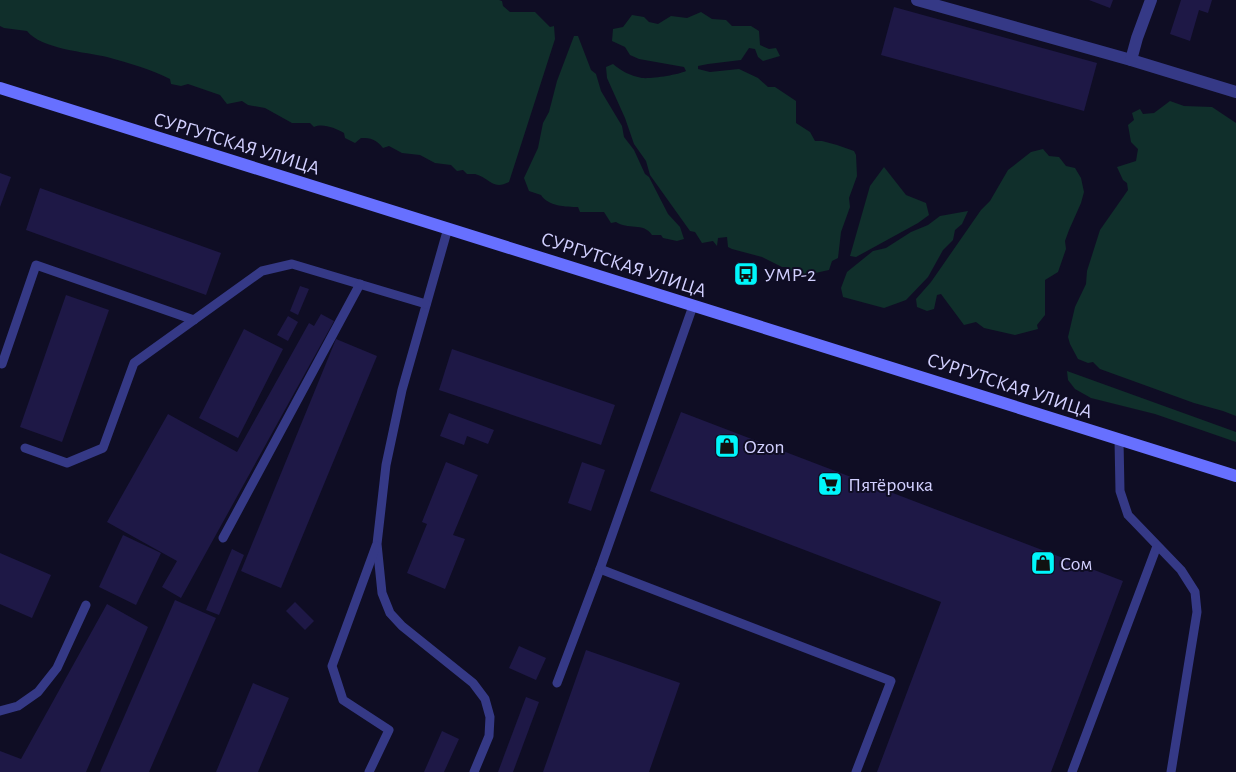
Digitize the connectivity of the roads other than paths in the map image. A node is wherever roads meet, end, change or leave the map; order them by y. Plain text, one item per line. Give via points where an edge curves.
1 (917, 0) edge
2 (1151, 0) edge
3 (1131, 60) junction
4 (0, 88) edge
5 (1236, 92) edge
6 (448, 228) junction
7 (360, 284) junction
8 (426, 304) junction
9 (693, 306) junction
10 (194, 320) junction
11 (2, 364) dead end
12 (1119, 440) junction
13 (25, 448) dead end
14 (1236, 476) edge
15 (223, 538) dead end
16 (377, 544) junction
17 (1157, 546) junction
18 (600, 569) junction
19 (86, 605) dead end
20 (557, 683) dead end
21 (0, 712) edge
22 (369, 772) edge
23 (474, 772) edge
24 (856, 772) edge
25 (1072, 772) edge
26 (1171, 772) edge

1 - 3 street
2 - 3 street
3 - 5 street
4 - 6 main road, СУРГУТСКАЯ УЛИЦА
6 - 8 lane
6 - 9 main road, СУРГУТСКАЯ УЛИЦА
7 - 8 lane
7 - 10 lane via 292,264 262,271
7 - 15 lane
8 - 16 lane via 402,390 386,465
9 - 12 main road, СУРГУТСКАЯ УЛИЦА
9 - 18 lane
10 - 11 lane via 36,265
10 - 13 lane via 134,363 103,448 67,463
12 - 14 main road, СУРГУТСКАЯ УЛИЦА
12 - 17 lane via 1120,491 1128,515
16 - 22 lane via 332,666 343,700 389,730
16 - 23 lane via 382,592 390,613 473,683 485,699 490,717 488,736
17 - 25 lane
17 - 26 lane via 1181,570 1196,592 1197,612
18 - 20 lane
18 - 24 lane via 891,680
19 - 21 lane via 56,668 38,692 18,706

